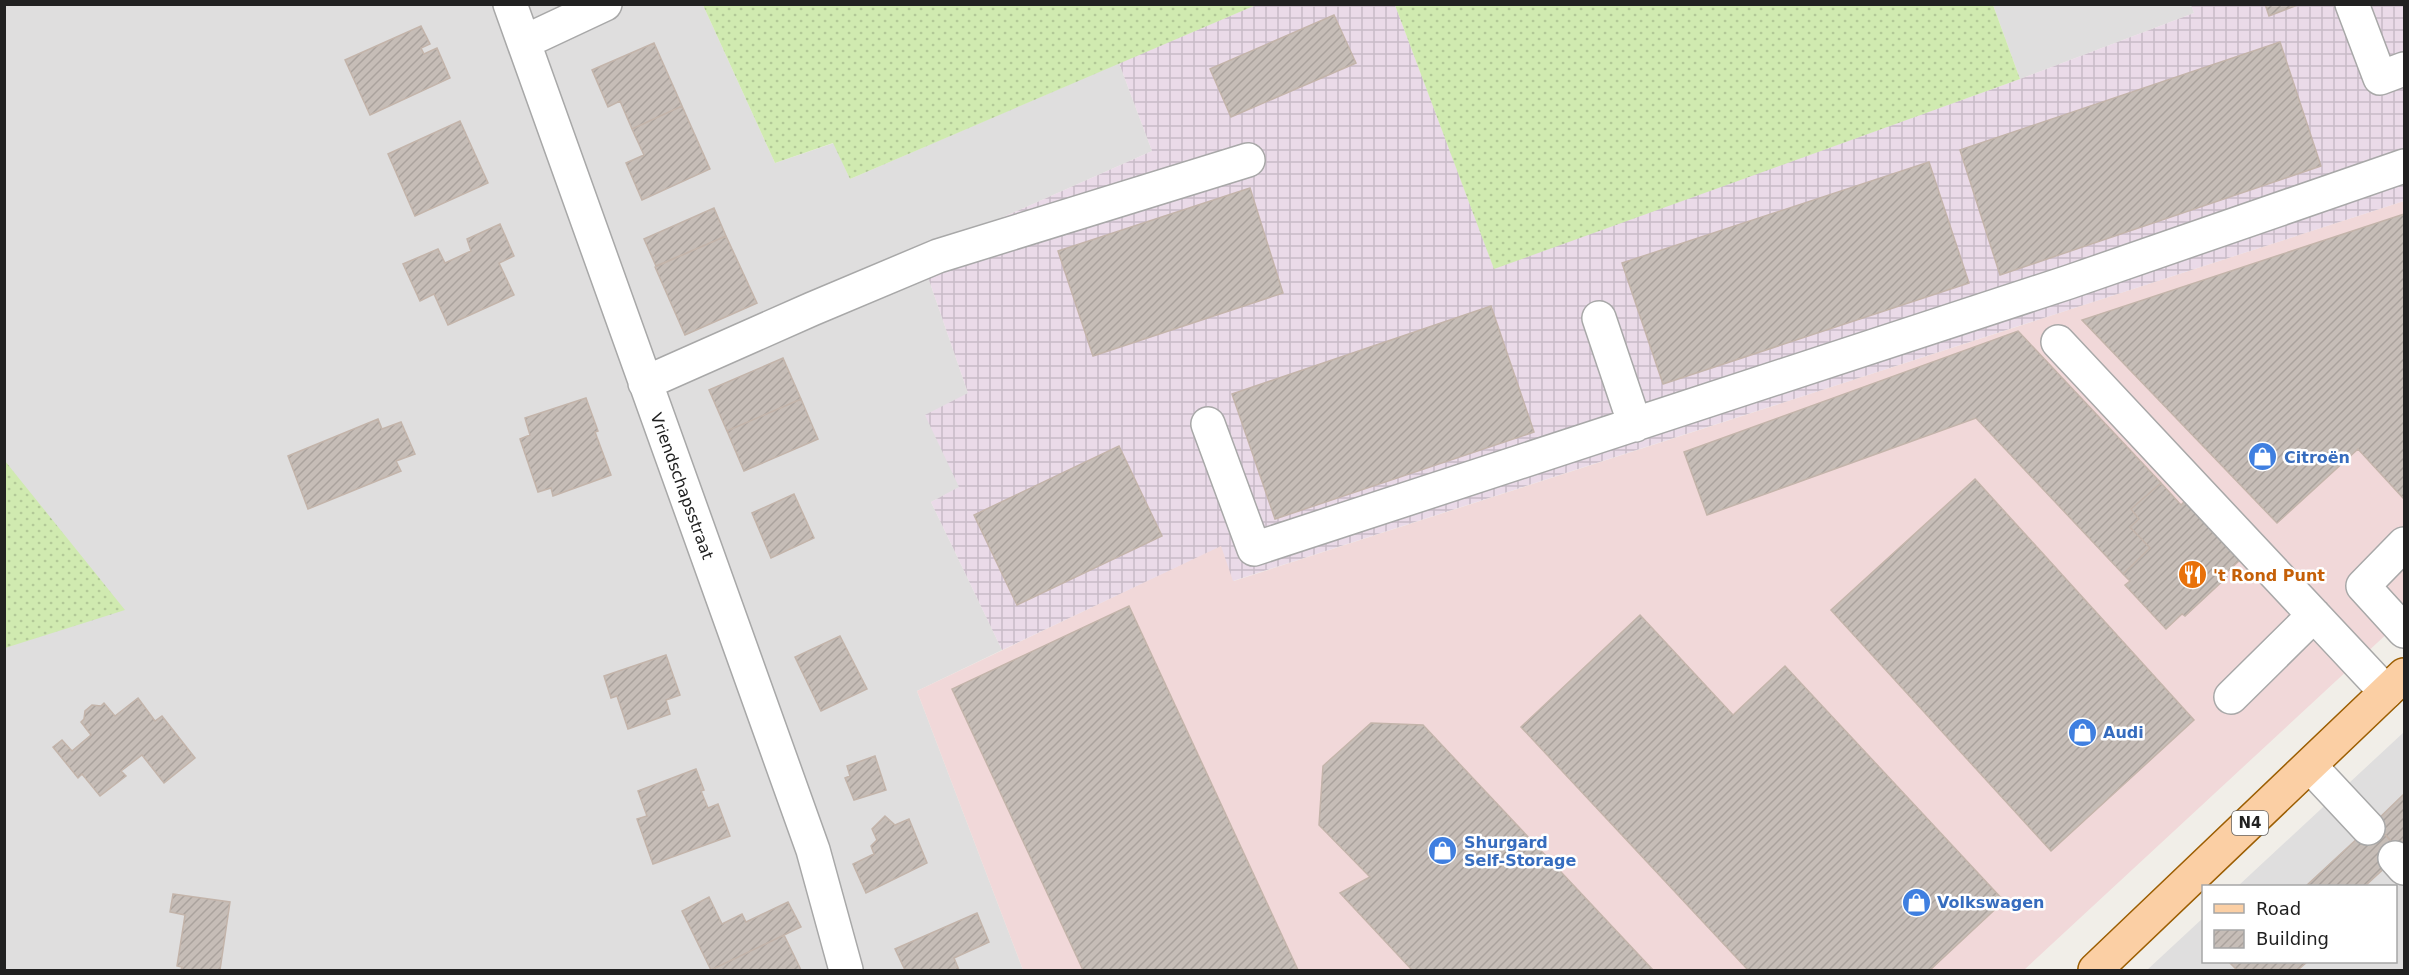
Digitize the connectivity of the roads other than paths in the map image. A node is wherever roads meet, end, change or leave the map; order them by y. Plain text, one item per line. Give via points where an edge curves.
1 (510, 4) edge
2 (605, 4) edge
3 (2352, 4) edge
4 (524, 42) junction
5 (2404, 69) edge
6 (1248, 160) dead end
7 (2404, 166) edge
8 (1599, 318) dead end
9 (2058, 342) dead end
10 (645, 383) junction
11 (1208, 424) dead end
12 (1635, 425) junction
13 (2404, 544) edge
14 (2314, 615) junction
15 (2404, 631) edge
16 (2395, 683) edge
17 (2231, 697) dead end
18 (2310, 766) junction
19 (2368, 828) dead end
20 (846, 970) edge
21 (2095, 970) edge

1 - 4 street, Vriendschapsstraat
2 - 4 street
3 - 5 street via 2380,78
4 - 10 street, Vriendschapsstraat
6 - 10 street via 938,256
7 - 12 street
8 - 12 street
9 - 14 street
10 - 20 street, Vriendschapsstraat via 813,850
11 - 12 street via 1254,549
13 - 15 street via 2362,586
14 - 16 street
14 - 17 street
16 - 18 main road, N4
18 - 19 street
18 - 21 main road, N4

